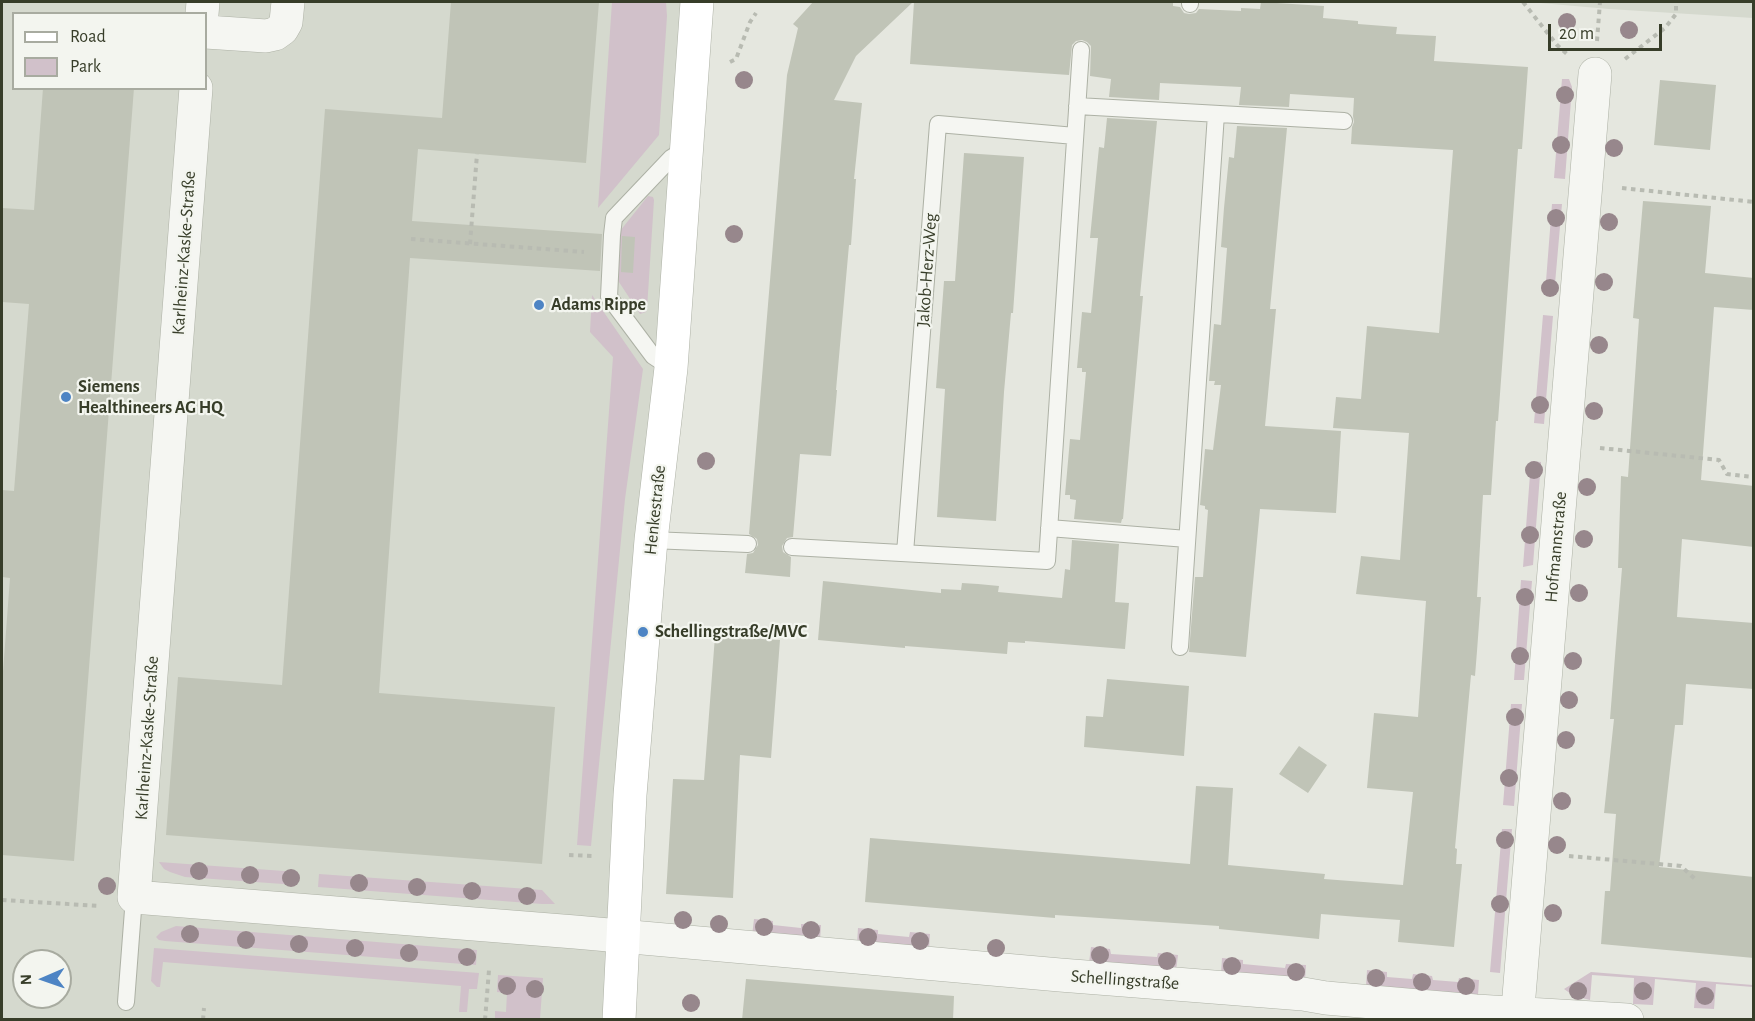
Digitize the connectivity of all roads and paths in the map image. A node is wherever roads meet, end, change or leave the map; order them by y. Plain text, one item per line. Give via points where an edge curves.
1 (288, 2) edge
2 (697, 2) edge
3 (1523, 2) edge
4 (1600, 2) edge
5 (1676, 2) edge
6 (207, 32) edge
7 (1557, 45) dead end
8 (1081, 50) dead end
9 (1632, 54) dead end
10 (1596, 59) joint
11 (196, 90) edge
12 (1077, 106) junction
13 (1216, 114) junction
14 (1344, 121) dead end
15 (1075, 136) junction
16 (687, 148) junction
17 (477, 154) dead end
18 (1622, 188) dead end
19 (1754, 202) edge
20 (411, 239) dead end
21 (470, 244) junction
22 (611, 255) junction
23 (671, 368) junction
24 (1599, 448) dead end
25 (1754, 477) edge
26 (1049, 528) junction
27 (1187, 539) junction
28 (651, 540) junction
29 (748, 544) dead end
30 (792, 547) dead end
31 (905, 553) junction
32 (1180, 647) dead end
33 (1569, 856) dead end
34 (1696, 880) dead end
35 (134, 897) junction
36 (2, 900) edge
37 (624, 937) junction
38 (489, 970) dead end
39 (126, 1002) dead end
40 (204, 1008) dead end
41 (1517, 1016) edge
42 (203, 1020) edge
43 (485, 1020) edge
44 (619, 1020) edge
45 (1627, 1020) edge

1 - 6 street via 286,22 274,34
2 - 16 main road, Henkestraße
3 - 7 path
4 - 10 path
5 - 9 path via 1676,14 1665,28
8 - 12 lane
10 - 41 street, Hofmannstraße
11 - 35 street, Karlheinz-Kaske-Straße
12 - 13 lane
12 - 15 lane
13 - 14 lane
13 - 27 lane
15 - 26 lane
15 - 31 lane, Jakob-Herz-Weg via 938,124
16 - 22 lane via 670,158 614,218
16 - 23 main road, Henkestraße
17 - 21 path
18 - 19 path
20 - 21 path
21 - 22 path
22 - 23 lane via 609,297 653,356
23 - 28 main road, Henkestraße
24 - 25 path via 1719,460 1727,474
26 - 27 lane
26 - 31 lane via 1047,561
27 - 32 lane
28 - 29 lane
28 - 37 main road, Henkestraße via 630,795
30 - 31 lane
33 - 34 path via 1681,866
35 - 36 path via 108,907
35 - 37 street
35 - 39 lane
37 - 41 street, Schellingstraße via 1303,994
37 - 44 main road, Henkestraße
38 - 43 path
40 - 42 path
41 - 45 street, Schellingstraße

